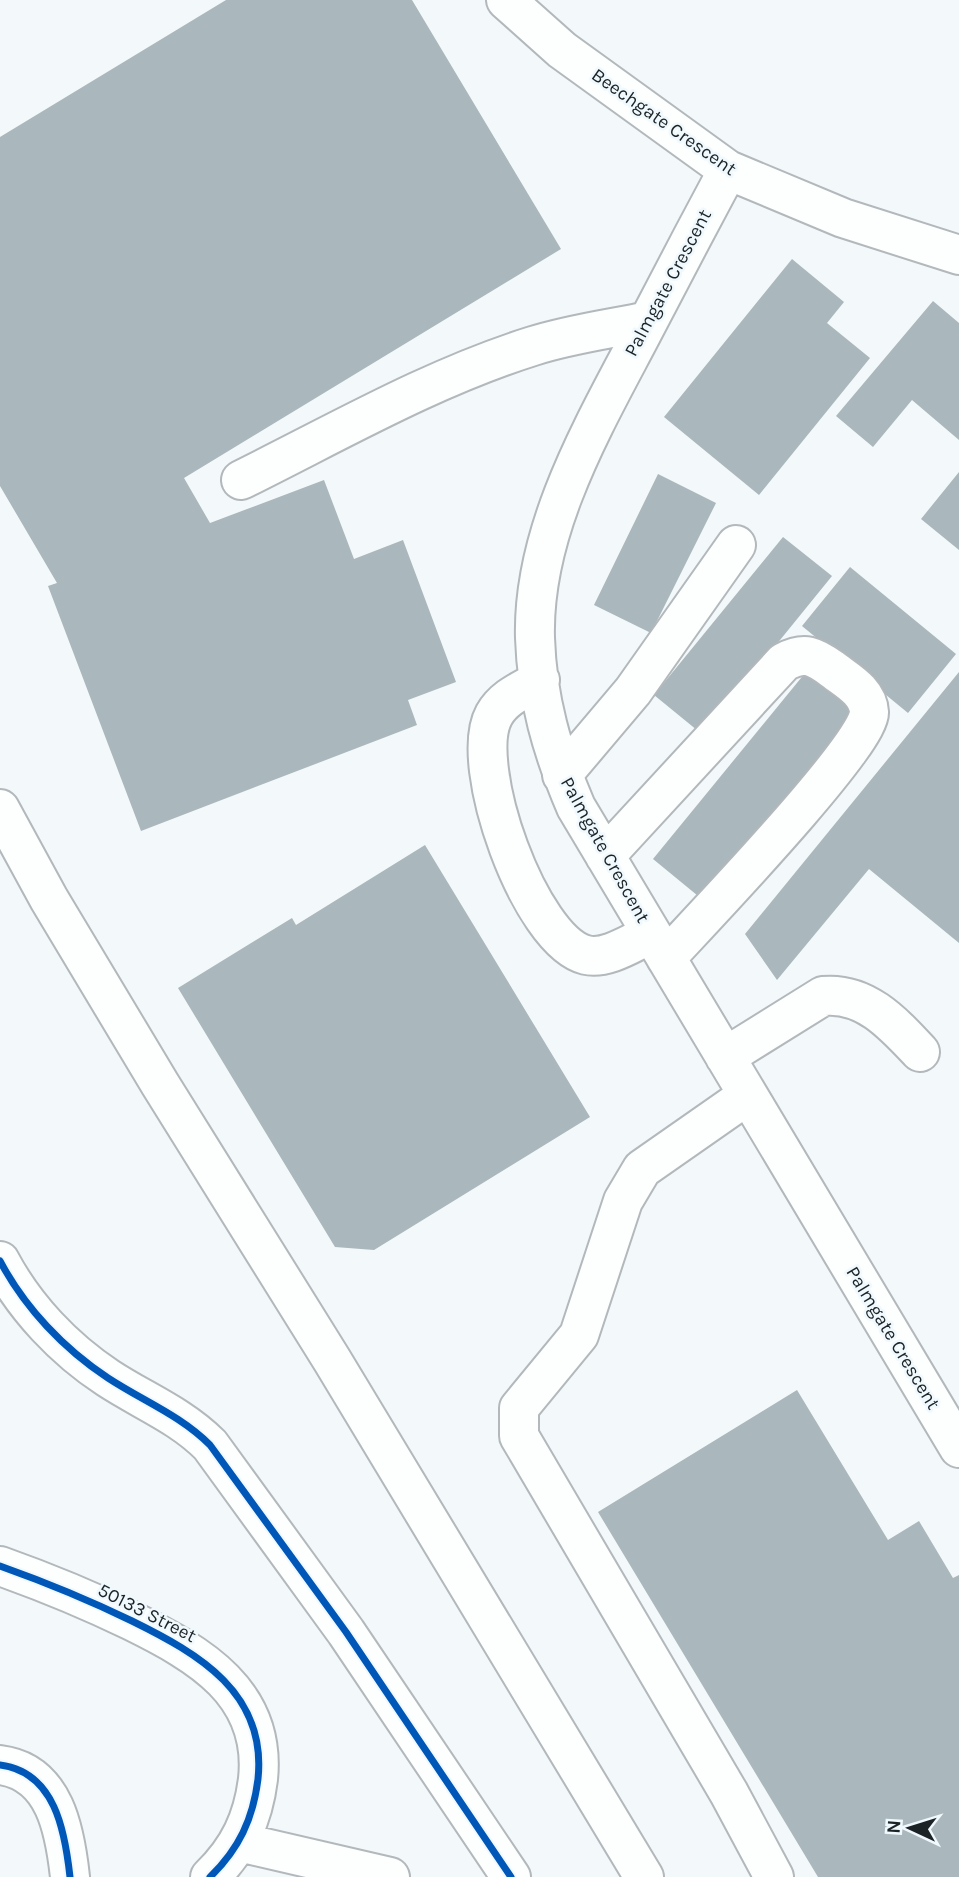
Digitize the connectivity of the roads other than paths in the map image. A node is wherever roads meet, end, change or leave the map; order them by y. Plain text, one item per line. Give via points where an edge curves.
1 (506, 0) edge
2 (728, 170) junction
3 (959, 254) edge
4 (648, 321) junction
5 (241, 480) dead end
6 (736, 545) dead end
7 (540, 680) junction
8 (562, 775) junction
9 (0, 808) edge
10 (605, 856) junction
11 (658, 946) junction
12 (920, 1052) dead end
13 (725, 1057) junction
14 (748, 1096) junction
15 (0, 1261) edge
16 (959, 1448) edge
17 (0, 1566) edge
18 (0, 1765) edge
19 (239, 1842) junction
20 (70, 1877) edge
21 (210, 1877) edge
22 (390, 1877) edge
23 (510, 1877) edge
24 (644, 1877) edge
25 (774, 1877) edge

1 - 2 street, Beechgate Crescent via 562,50
2 - 3 street, Beechgate Crescent via 843,218
2 - 4 street, Palmgate Crescent
4 - 5 street via 566,337 472,369
4 - 7 street, Palmgate Crescent via 589,433 559,510 540,576 535,637
6 - 8 street via 626,700
7 - 8 street, Palmgate Crescent via 544,715
7 - 11 street via 508,698 494,715 486,753 496,805 525,887 556,933 586,955
8 - 10 street, Palmgate Crescent
9 - 24 street via 139,1049
10 - 11 street, Palmgate Crescent
10 - 11 street via 784,662 804,654 815,656 862,693 869,710 863,733 816,791
11 - 13 street, Palmgate Crescent
12 - 13 street via 874,1010 840,995 823,996
13 - 14 street, Palmgate Crescent
14 - 16 street, Palmgate Crescent
14 - 25 street via 642,1169 623,1201 579,1335 528,1394 517,1419 519,1436
15 - 23 street via 31,1310 75,1352 108,1378 190,1424 210,1445 346,1632
17 - 19 street, 50133 Street via 75,1593 172,1641 206,1662 231,1688 248,1714 259,1768 255,1807
18 - 20 street via 26,1773 49,1795 60,1819
19 - 21 street, 50133 Street
19 - 22 street

